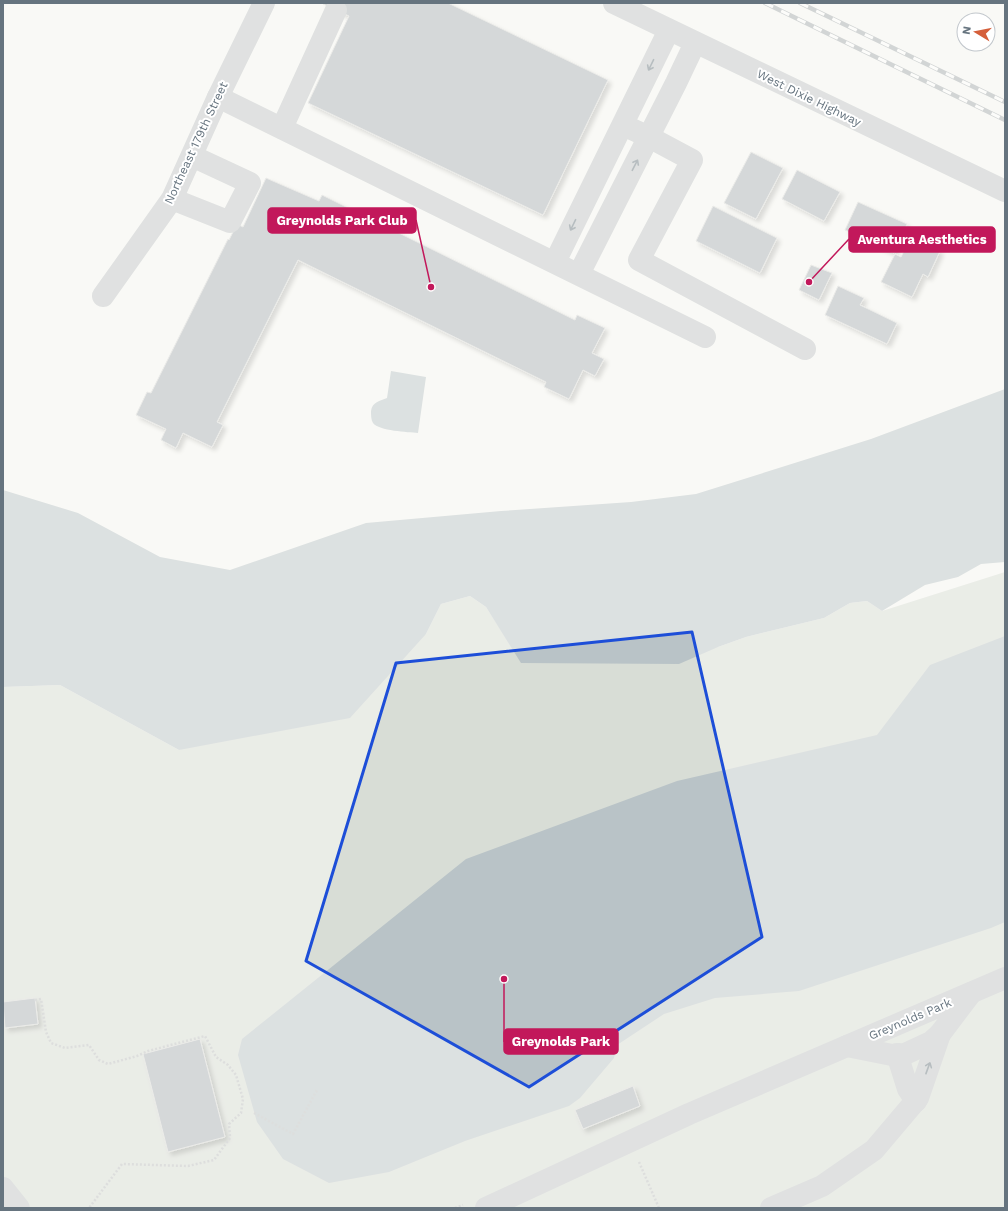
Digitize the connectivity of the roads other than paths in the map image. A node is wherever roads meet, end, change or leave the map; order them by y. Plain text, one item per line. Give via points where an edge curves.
1 (264, 3) edge
2 (614, 3) edge
3 (336, 10) dead end
4 (668, 30) junction
5 (695, 43) junction
6 (218, 97) junction
7 (623, 125) junction
8 (282, 128) junction
9 (649, 137) junction
10 (192, 156) junction
11 (596, 176) junction
12 (623, 189) junction
13 (1005, 191) edge
14 (172, 199) junction
15 (555, 262) junction
16 (580, 274) junction
17 (103, 296) dead end
18 (705, 337) dead end
19 (805, 349) dead end
20 (1005, 978) edge
21 (973, 992) junction
22 (940, 1034) junction
23 (847, 1046) junction
24 (897, 1054) junction
25 (916, 1101) junction
26 (3, 1188) edge
27 (805, 1201) edge
28 (19, 1208) edge
29 (486, 1208) edge
30 (772, 1208) edge

1 - 6 street, Northeast 179th Street
2 - 4 street, West Dixie Highway
3 - 8 street
4 - 5 street, West Dixie Highway
4 -> 7 street
5 - 9 street
5 - 13 street, West Dixie Highway
6 - 8 street
6 - 10 street, Northeast 179th Street
7 - 9 street
7 - 11 street
8 - 15 street
12 -> 9 street
9 - 19 street via 692,160 639,260
10 - 14 street, Northeast 179th Street
10 - 14 street via 250,183 230,222
11 - 12 street
11 -> 15 street
12 - 16 street
14 - 17 street, Northeast 179th Street
15 - 16 street
16 - 18 street
20 - 21 street, Greynolds Park
21 - 22 street, Greynolds Park
21 - 23 street, Greynolds Park
22 - 24 street, Greynolds Park via 931,1042 905,1054
25 -> 22 street, Greynolds Park
23 - 24 street, Greynolds Park
23 - 29 street, Greynolds Park via 689,1114
24 - 25 street via 908,1089
25 - 27 street, Greynolds Park via 874,1150
26 - 28 street
27 - 30 street, Greynolds Park

